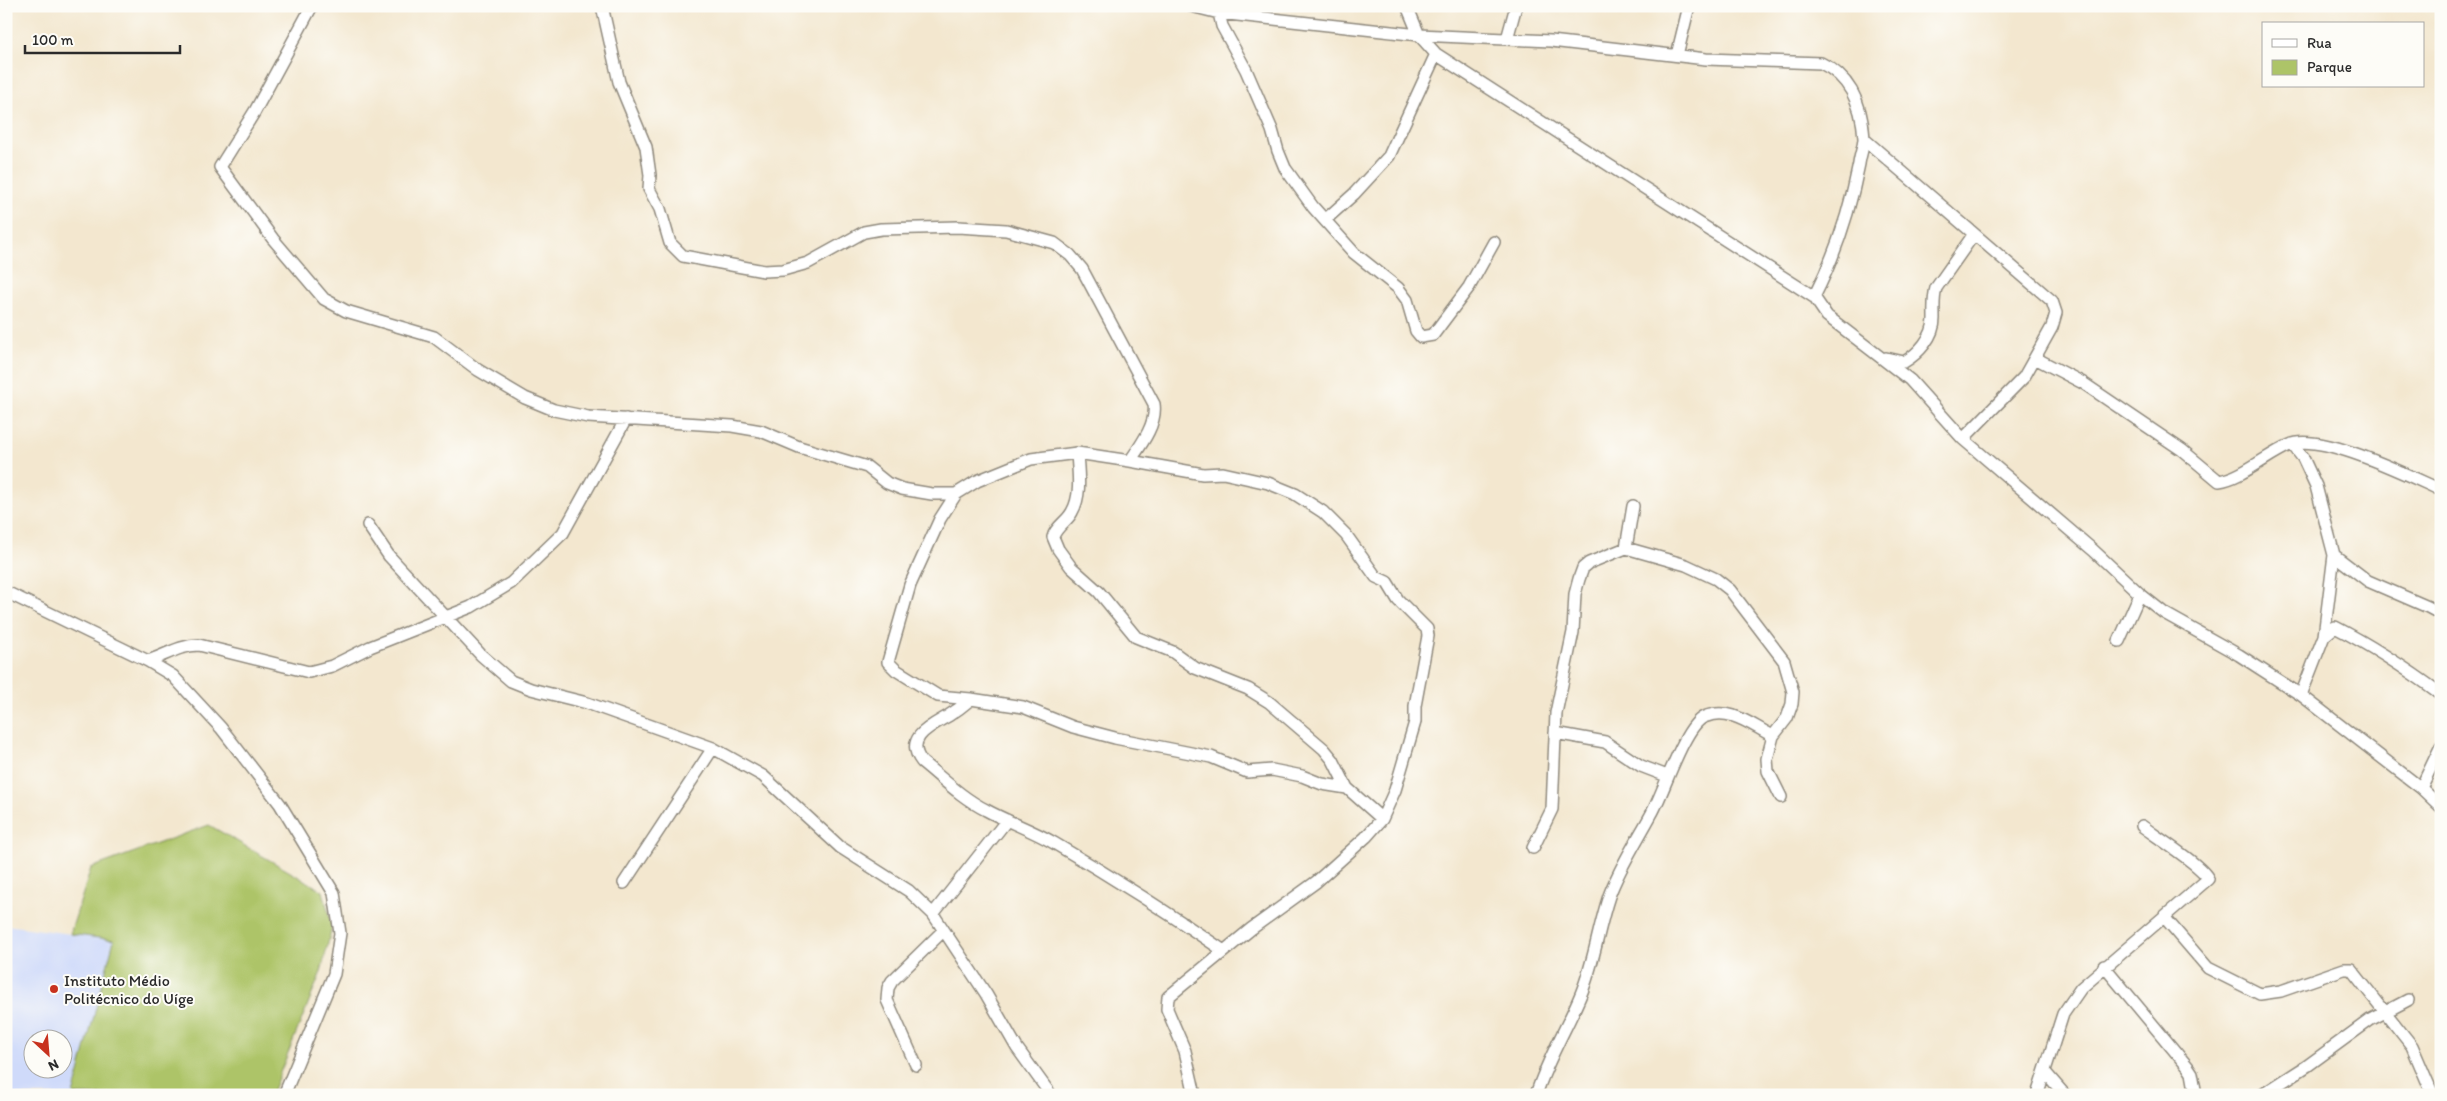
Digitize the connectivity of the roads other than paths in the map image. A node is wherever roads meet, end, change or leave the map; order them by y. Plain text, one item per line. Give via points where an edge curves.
1 (312, 6) edge
2 (602, 6) edge
3 (1190, 6) edge
4 (1407, 6) edge
5 (1516, 6) edge
6 (1689, 6) edge
7 (1219, 13) junction
8 (1418, 35) junction
9 (1507, 39) junction
10 (1436, 54) junction
11 (1676, 55) junction
12 (1864, 139) junction
13 (1325, 220) junction
14 (1974, 234) junction
15 (1494, 242) dead end
16 (1814, 297) junction
17 (1873, 351) junction
18 (2035, 358) junction
19 (626, 419) junction
20 (1963, 439) junction
21 (2292, 444) junction
22 (1077, 454) junction
23 (1130, 461) junction
24 (2441, 490) edge
25 (956, 494) junction
26 (1633, 506) dead end
27 (368, 525) dead end
28 (1626, 548) junction
29 (2334, 555) junction
30 (6, 592) edge
31 (2140, 594) junction
32 (2441, 614) edge
33 (447, 617) junction
34 (2324, 636) junction
35 (2119, 642) dead end
36 (148, 661) junction
37 (2441, 694) edge
38 (2301, 695) junction
39 (971, 699) junction
40 (1555, 733) junction
41 (1774, 736) junction
42 (2441, 746) edge
43 (713, 748) junction
44 (1667, 776) junction
45 (1346, 788) junction
46 (2421, 788) junction
47 (1781, 797) dead end
48 (2441, 807) edge
49 (1382, 819) junction
50 (1007, 820) junction
51 (2142, 826) dead end
52 (1533, 848) dead end
53 (624, 883) dead end
54 (933, 914) junction
55 (2165, 918) junction
56 (943, 931) junction
57 (1224, 951) junction
58 (2104, 966) junction
59 (2408, 1000) dead end
60 (2384, 1013) junction
61 (916, 1065) dead end
62 (2045, 1072) junction
63 (284, 1095) edge
64 (1051, 1095) edge
65 (1195, 1095) edge
66 (1536, 1095) edge
67 (2037, 1095) edge
68 (2065, 1095) edge
69 (2196, 1095) edge
70 (2262, 1095) edge
71 (2433, 1095) edge

1 - 19 street via 255,111 220,167 274,239 324,299 346,311 434,337 478,370 525,398 554,410 588,418
2 - 23 street via 619,82 646,147 649,189 660,209 670,243 683,256 764,271 783,270 808,263 864,232 881,229 958,227 1006,230 1054,243 1082,269 1154,404 1155,414 1148,432
3 - 7 street
4 - 8 street
5 - 9 street
6 - 11 street
7 - 8 street
7 - 13 street via 1222,26 1246,70 1272,130 1285,168
8 - 9 street
8 - 10 street
9 - 11 street
10 - 13 street via 1389,156
10 - 16 street
11 - 12 street via 1821,63 1831,68 1851,89 1857,100
12 - 14 street
12 - 16 street via 1841,235 1832,262
13 - 15 street via 1354,253 1398,288 1421,337 1433,335 1457,304
14 - 17 street via 1936,288 1932,329 1914,356 1904,362 1891,361
14 - 18 street via 2052,301 2056,313 2052,327
16 - 17 street via 1827,316
17 - 20 street via 1910,380
18 - 20 street via 2024,377
18 - 21 street via 2083,383 2182,450 2219,481 2231,478
19 - 25 street via 761,431 799,447 867,467 902,489
19 - 33 street via 563,533 511,583
20 - 31 street
21 - 24 street via 2334,446
21 - 29 street via 2303,458 2316,486
22 - 23 street
22 - 25 street via 1031,459 977,481
22 - 45 street via 1079,488 1076,504 1053,537 1071,567 1099,592 1136,636 1174,652 1195,668 1248,689 1269,702 1324,749
23 - 49 street via 1202,474 1223,473 1268,483 1295,494 1323,512 1346,535 1376,577 1387,582 1398,600 1427,630 1428,643 1414,722 1395,790
25 - 39 street via 940,519 910,585 888,663 938,696
26 - 28 street
27 - 33 street via 389,556
28 - 40 street via 1589,563 1580,574
28 - 41 street via 1686,565 1716,579 1735,596 1784,661 1788,672 1792,704 1787,718
29 - 32 street via 2368,581
29 - 34 street
30 - 36 street
31 - 35 street
31 - 38 street via 2164,613 2240,655
33 - 36 street via 370,647 332,666 309,672 198,645 183,645
33 - 43 street via 481,656 511,681 587,703
34 - 37 street via 2334,627 2343,631 2399,663
34 - 38 street
36 - 63 street via 172,676 221,728 280,804 334,893 340,933 334,974
38 - 46 street
39 - 45 street via 1023,707 1073,727 1211,757 1246,772 1287,772
39 - 50 street via 926,729 914,746 916,754 969,800
40 - 44 street via 1605,742 1641,766
40 - 52 street via 1552,809
41 - 44 street via 1730,714 1702,718 1693,726
41 - 47 street via 1767,759 1768,771
42 - 46 street
43 - 53 street
43 - 54 street via 763,776 840,847 909,891
44 - 66 street via 1653,811 1619,870 1588,973
45 - 49 street
46 - 48 street
49 - 57 street via 1316,882
50 - 54 street
50 - 57 street via 1094,866
51 - 55 street via 2192,862 2208,879
54 - 56 street
55 - 58 street
55 - 60 street via 2208,968 2250,990 2260,994 2281,991 2351,969
56 - 61 street via 892,980 888,988 887,1000
56 - 64 street via 986,994 1017,1048
57 - 65 street via 1172,993 1166,1003 1185,1051
58 - 62 street via 2081,988 2064,1014
58 - 69 street via 2188,1066
59 - 60 street
60 - 70 street
60 - 71 street via 2417,1055
62 - 67 street
62 - 68 street

